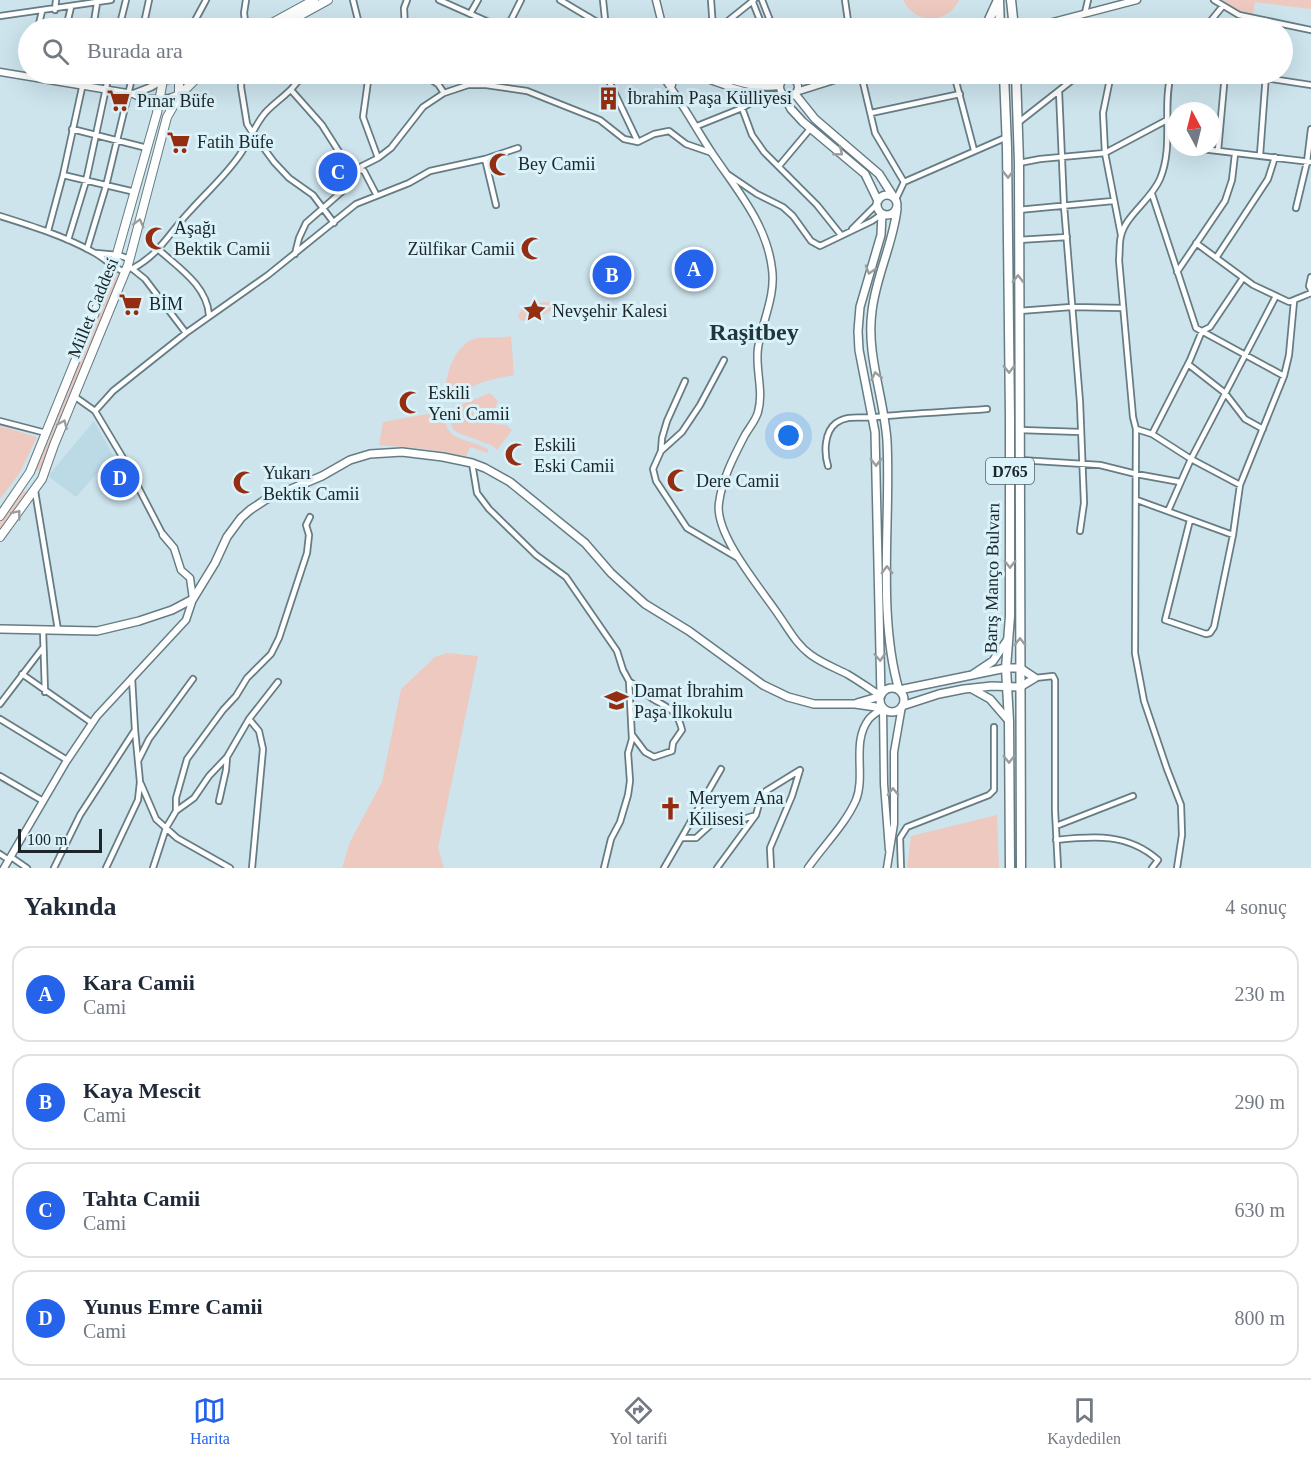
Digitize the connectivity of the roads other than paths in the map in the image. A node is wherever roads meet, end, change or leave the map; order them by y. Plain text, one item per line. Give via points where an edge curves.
1 (56, 0) edge
2 (111, 0) edge
3 (126, 0) edge
4 (149, 0) edge
5 (206, 0) edge
6 (246, 0) edge
7 (314, 0) edge
8 (328, 0) edge
9 (353, 0) edge
10 (407, 0) edge
11 (439, 0) edge
12 (478, 0) edge
13 (521, 0) edge
14 (560, 0) edge
15 (603, 0) edge
16 (656, 0) edge
17 (711, 0) edge
18 (753, 0) edge
19 (762, 0) edge
20 (845, 0) edge
21 (999, 0) edge
22 (1011, 0) edge
23 (1088, 0) edge
24 (1137, 0) edge
25 (1214, 0) edge
26 (97, 3) junction
27 (71, 7) junction
28 (1222, 7) junction
29 (55, 10) junction
30 (42, 11) junction
31 (1085, 13) junction
32 (471, 14) junction
33 (0, 16) edge
34 (589, 17) edge
35 (1074, 17) joint
36 (40, 18) edge
37 (68, 18) edge
38 (95, 18) edge
39 (122, 18) edge
40 (145, 18) edge
41 (196, 18) edge
42 (245, 18) edge
43 (281, 18) edge
44 (295, 18) edge
45 (358, 18) edge
46 (404, 18) edge
47 (480, 18) edge
48 (512, 18) edge
49 (605, 18) edge
50 (659, 18) edge
51 (712, 18) edge
52 (731, 18) edge
53 (759, 18) edge
54 (769, 18) edge
55 (848, 18) edge
56 (990, 18) edge
57 (998, 18) edge
58 (1013, 18) edge
59 (1069, 18) edge
60 (1213, 18) edge
61 (1250, 18) edge
62 (1293, 27) edge
63 (1311, 30) edge
64 (0, 72) edge
65 (18, 72) edge
66 (1293, 81) edge
67 (80, 84) edge
68 (106, 84) edge
69 (132, 84) edge
70 (155, 84) edge
71 (163, 84) edge
72 (180, 84) edge
73 (188, 84) edge
74 (241, 84) edge
75 (298, 84) edge
76 (368, 84) edge
77 (438, 84) edge
78 (610, 84) edge
79 (668, 84) edge
80 (671, 84) edge
81 (721, 84) edge
82 (741, 84) edge
83 (780, 84) joint
84 (797, 84) edge
85 (823, 84) edge
86 (864, 84) edge
87 (957, 84) edge
88 (1004, 84) edge
89 (1016, 84) edge
90 (1068, 84) edge
91 (1109, 84) edge
92 (1168, 84) edge
93 (1224, 84) edge
94 (1265, 84) edge
95 (84, 85) junction
96 (1311, 85) edge
97 (105, 89) junction
98 (672, 89) junction
99 (291, 90) junction
100 (1059, 91) junction
101 (131, 93) junction
102 (444, 93) junction
103 (796, 93) junction
104 (960, 94) junction
105 (784, 95) junction
106 (179, 96) junction
107 (763, 96) junction
108 (160, 99) junction
109 (1168, 102) edge
110 (742, 108) junction
111 (871, 113) junction
112 (1221, 118) edge
113 (1167, 120) edge
114 (1017, 124) junction
115 (697, 126) junction
116 (72, 129) junction
117 (810, 129) junction
118 (1311, 129) edge
119 (252, 132) junction
120 (94, 135) junction
121 (1007, 136) junction
122 (117, 141) junction
123 (638, 142) junction
124 (1167, 145) edge
125 (147, 148) junction
126 (518, 148) dead end
127 (974, 150) junction
128 (1221, 152) edge
129 (1105, 153) junction
130 (713, 154) junction
131 (1235, 154) junction
132 (1260, 155) junction
133 (1062, 157) junction
134 (1275, 157) junction
135 (378, 158) junction
136 (485, 159) junction
137 (1309, 162) edge
138 (1019, 163) junction
139 (778, 166) junction
140 (356, 169) junction
141 (63, 175) junction
142 (729, 175) junction
143 (86, 181) junction
144 (904, 182) junction
145 (106, 186) junction
146 (135, 192) junction
147 (376, 194) junction
148 (1152, 194) junction
149 (894, 197) junction
150 (1113, 201) junction
151 (878, 202) junction
152 (496, 205) dead end
153 (1064, 206) junction
154 (322, 207) junction
155 (1296, 208) dead end
156 (897, 209) junction
157 (1018, 210) junction
158 (882, 214) junction
159 (0, 216) edge
160 (334, 223) junction
161 (48, 231) junction
162 (850, 231) junction
163 (842, 235) junction
164 (1121, 236) junction
165 (1067, 237) junction
166 (68, 240) junction
167 (1018, 240) junction
168 (1196, 243) junction
169 (87, 249) junction
170 (159, 250) junction
171 (96, 253) junction
172 (295, 254) junction
173 (118, 255) junction
174 (1216, 258) junction
175 (129, 266) junction
176 (113, 268) junction
177 (1177, 272) junction
178 (1311, 277) edge
179 (1243, 278) junction
180 (1311, 292) edge
181 (1276, 296) junction
182 (1294, 300) junction
183 (1071, 307) junction
184 (1123, 308) junction
185 (1019, 311) junction
186 (209, 315) junction
187 (1202, 331) junction
188 (186, 333) junction
189 (1245, 354) junction
190 (724, 360) dead end
191 (1188, 364) junction
192 (1284, 376) junction
193 (685, 381) dead end
194 (1225, 393) junction
195 (74, 396) junction
196 (987, 409) dead end
197 (94, 411) junction
198 (884, 416) junction
199 (873, 418) junction
200 (0, 421) edge
201 (1136, 429) junction
202 (1263, 429) junction
203 (1019, 430) junction
204 (1081, 432) junction
205 (46, 433) junction
206 (1152, 434) junction
207 (662, 451) junction
208 (1191, 459) junction
209 (1019, 460) junction
210 (472, 463) junction
211 (1081, 464) junction
212 (828, 466) dead end
213 (30, 472) junction
214 (1136, 474) junction
215 (42, 479) junction
216 (1180, 482) junction
217 (23, 484) junction
218 (1240, 485) junction
219 (35, 491) junction
220 (1137, 500) junction
221 (1168, 511) junction
222 (0, 516) edge
223 (310, 517) dead end
224 (1190, 520) junction
225 (1080, 531) dead end
226 (163, 535) joint
227 (1233, 535) junction
228 (0, 537) edge
229 (739, 559) junction
230 (193, 599) junction
231 (0, 629) edge
232 (43, 630) junction
233 (58, 630) junction
234 (1008, 639) junction
235 (42, 649) junction
236 (1006, 668) junction
237 (1020, 668) junction
238 (22, 675) junction
239 (970, 676) junction
240 (132, 678) junction
241 (1035, 678) junction
242 (193, 679) dead end
243 (629, 681) junction
244 (278, 682) dead end
245 (1006, 687) junction
246 (1020, 687) junction
247 (972, 688) junction
248 (899, 690) junction
249 (45, 692) junction
250 (881, 696) junction
251 (0, 702) edge
252 (855, 704) junction
253 (903, 706) junction
254 (884, 708) junction
255 (0, 719) edge
256 (249, 719) junction
257 (1009, 721) junction
258 (92, 723) junction
259 (994, 727) dead end
260 (631, 729) junction
261 (135, 730) junction
262 (227, 757) junction
263 (67, 760) junction
264 (137, 763) junction
265 (721, 769) dead end
266 (0, 776) edge
267 (140, 782) junction
268 (1133, 796) dead end
269 (43, 801) junction
270 (219, 801) dead end
271 (176, 810) junction
272 (756, 815) junction
273 (1056, 826) junction
274 (166, 828) junction
275 (682, 838) junction
276 (1056, 840) junction
277 (889, 850) junction
278 (900, 850) junction
279 (0, 854) edge
280 (10, 859) junction
281 (4, 868) edge
282 (27, 868) edge
283 (54, 868) edge
284 (106, 868) edge
285 (153, 868) edge
286 (230, 868) edge
287 (252, 868) edge
288 (604, 868) edge
289 (664, 868) edge
290 (717, 868) edge
291 (771, 868) edge
292 (808, 868) edge
293 (887, 868) edge
294 (901, 868) edge
295 (1010, 868) edge
296 (1020, 868) edge
297 (1058, 868) edge
298 (1152, 868) edge
299 (1177, 868) edge

1 - 29 street
2 - 26 street
3 - 39 street
4 - 40 street
5 - 41 street
6 - 42 street
7 - 43 main road
8 - 44 main road
9 - 45 street
10 - 46 street
11 - 32 street
12 - 32 street
13 - 48 street
14 - 34 street
15 - 49 street
16 - 50 street
17 - 51 street
18 - 52 street
18 - 53 street
19 - 54 street
20 - 55 street
21 - 56 highway
21 - 57 highway
22 - 58 highway
23 - 31 street
24 - 31 street
25 - 28 street
26 - 27 street
26 - 38 street
27 - 29 street
27 - 37 street
28 - 60 street
28 - 61 street
29 - 30 street
30 - 33 street
30 - 36 street
31 - 35 street
32 - 47 street
35 - 59 street
62 - 63 street
64 - 65 street
66 - 96 street
67 - 95 street
68 - 97 street
69 - 101 street
70 - 101 street
71 - 108 main road, Millet Caddesi
72 - 106 main road, Millet Caddesi
73 - 106 main road
74 - 119 street via 247,124
75 - 99 street
76 - 135 street via 363,117
77 - 102 street
78 - 123 street
79 - 98 street
80 - 98 street
81 - 107 street
82 - 83 street via 759,88
83 - 105 street
84 - 103 street
85 - 103 street
86 - 111 street
87 - 104 street
88 - 121 highway, Barış Manço Bulvarı / D765
89 - 114 highway, Barış Manço Bulvarı / D765
90 - 100 street
91 - 129 street via 1103,113
92 - 109 street
93 - 112 street
94 - 132 street
95 - 97 street
95 - 116 street
97 - 101 street
97 - 120 street
98 - 115 street
99 - 119 street
99 - 140 street via 322,125 348,166
100 - 114 street
100 - 133 street
101 - 108 street via 144,99
101 - 122 street
102 - 123 street via 468,85 527,91 600,120 624,139
102 - 135 street via 423,107 391,148
103 - 105 street
103 - 149 main road via 816,119 879,174
104 - 111 street
104 - 127 street
105 - 107 street
105 - 117 main road
106 - 108 main road
175 -> 106 main road, Millet Caddesi via 167,117
107 - 110 street
108 - 125 main road, Millet Caddesi
110 - 115 street
110 - 139 street via 752,135
111 - 144 street via 875,133
113 - 129 street
114 - 138 highway, Barış Manço Bulvarı / D765
115 - 130 street
116 - 120 street
116 - 141 street
117 - 139 street
117 -> 151 main road via 865,174
118 - 137 street
119 - 154 street via 274,162
119 - 170 street via 238,158
120 - 122 street
120 - 143 street
121 - 127 street
121 -> 234 highway, Barış Manço Bulvarı / D765
122 - 125 street
122 - 145 street
123 - 130 street via 669,131 686,144
124 - 148 street via 1161,177
125 - 146 main road, Millet Caddesi
126 - 136 street
127 - 144 street
128 - 131 street
129 - 133 street
129 - 150 street
130 - 142 street
131 - 132 street
131 - 168 street via 1225,201
132 - 134 street
133 - 138 street
133 - 153 street
134 - 137 street
134 - 174 street via 1268,180
135 - 140 street
136 - 147 street via 430,171
136 - 152 street
137 - 155 street
138 - 157 highway, Barış Manço Bulvarı / D765
139 - 163 street
140 - 147 street via 364,171
140 - 154 street via 346,188
141 - 143 street
141 - 161 street
142 - 163 street via 783,207 811,241 820,246
142 - 229 street via 768,246 773,270 757,352 758,413 732,460 719,503 722,522
143 - 145 street
143 - 166 street
144 - 149 street
145 - 146 street
145 - 169 street
146 - 173 main road, Millet Caddesi
147 - 160 street via 356,204
148 - 164 street
148 - 177 street
149 - 151 main road via 884,195
149 - 156 main road
150 - 153 street
150 - 164 street
151 - 158 main road
151 - 162 street
153 - 157 street
153 - 165 street
154 - 160 street
154 - 172 street via 306,223
156 - 158 main road via 889,215
198 -> 156 main road via 870,333 878,279
157 - 167 highway, Barış Manço Bulvarı / D765
158 - 162 street
158 -> 199 main road via 881,235 860,307 858,331
159 - 161 street
160 - 172 street
161 - 166 street
162 - 163 street
164 - 184 street
165 - 167 street
165 - 183 street
166 - 169 street
185 -> 167 highway, Barış Manço Bulvarı / D765
168 - 174 street
168 - 177 street
169 - 171 street
170 - 175 street via 146,261
170 - 186 street via 197,285
171 - 173 street
171 - 176 street
172 - 186 street
173 - 175 street
173 - 176 main road, Millet Caddesi
174 - 179 street
175 - 176 street
175 - 188 street via 145,279
175 - 195 main road, Millet Caddesi
176 - 205 main road, Millet Caddesi
177 - 187 street via 1192,320
178 - 180 street
179 - 181 street
179 - 187 street via 1210,327
180 - 182 street
181 - 182 street via 1288,303
181 - 189 street
182 - 192 street
183 - 184 street
183 - 185 street
183 - 204 street
184 - 201 street
185 - 203 highway, Barış Manço Bulvarı / D765
186 - 188 street
187 - 189 street
187 - 191 street
188 - 197 street via 112,391
189 - 192 street
189 - 194 street
190 - 207 street via 682,432
191 - 194 street
191 - 206 street
192 - 202 street
193 - 207 street via 667,421
194 - 202 street via 1245,418
194 - 208 street
195 - 197 street
215 -> 195 main road, Millet Caddesi
196 - 198 street
197 - 226 street
198 - 199 street
248 -> 198 main road via 887,582 888,470
199 - 212 street via 850,417 833,425 827,438
199 -> 250 main road
200 - 205 street
201 - 206 street
201 - 214 street
202 - 218 street
203 - 204 street
203 - 209 highway, Barış Manço Bulvarı / D765
204 - 211 street
205 - 213 main road, Millet Caddesi
206 - 208 street
207 - 229 street via 653,469 656,481 687,528
208 - 216 street
208 - 218 street
209 - 211 street
237 -> 209 highway, Barış Manço Bulvarı / D765
210 - 230 main road via 402,452 370,454 265,500 241,518 227,537
210 - 243 street via 477,493 536,555 566,577 617,651
210 - 252 main road via 510,482 585,543 645,604 763,685 814,704
211 - 214 street
211 - 225 street via 1084,503
213 - 215 main road
213 - 217 main road, Millet Caddesi
214 - 216 street
214 - 220 street
215 - 219 main road, Millet Caddesi
216 - 221 street
217 - 219 main road
217 - 222 main road, Millet Caddesi
218 - 227 street
228 -> 219 main road, Millet Caddesi
219 - 233 street
220 - 221 street
220 - 299 street via 1136,653 1144,701 1181,805
221 - 224 street
223 - 271 street via 306,525 307,553 279,638 271,654 247,678 187,759
224 - 227 street
224 - 227 street via 1165,620 1196,632 1212,631
226 - 230 street via 174,548 181,570 190,578
229 - 250 street via 789,633 811,655
230 - 233 main road via 140,621 97,631
230 - 240 street via 186,620
231 - 232 main road
232 - 233 main road
232 - 235 street
234 - 236 highway, Barış Manço Bulvarı / D765
234 - 239 main road via 993,661
235 - 238 street
235 - 249 street
236 - 237 main road
236 - 239 main road
236 - 245 highway, Barış Manço Bulvarı / D765
237 - 241 main road
237 - 246 highway, Barış Manço Bulvarı / D765
238 - 249 street
238 - 251 street
239 - 248 main road
240 - 258 street
240 - 261 street
241 - 246 main road
241 - 273 street via 1053,676 1055,680
242 - 264 street
243 - 260 street
243 - 260 street via 670,707 682,730 672,751 654,756 645,752
244 - 256 street
245 - 246 main road
245 - 247 main road
245 - 257 highway, Barış Manço Bulvarı / D765
246 - 296 highway, Barış Manço Bulvarı / D765
247 - 253 main road
247 - 257 main road via 990,699
248 - 250 main road via 888,689
248 - 253 main road
249 - 258 street
250 - 252 main road
250 - 254 main road
252 - 254 main road
253 - 254 main road via 894,712
277 -> 253 street via 894,824 893,761
254 - 277 street
254 - 292 street via 869,718 865,727 857,797 852,809
255 - 263 street
256 - 262 street
256 - 287 street via 259,730 263,749
257 -> 295 highway, Barış Manço Bulvarı / D765
258 - 263 street
259 - 278 street via 993,790 989,795 907,827 900,838
260 - 288 street via 628,795
261 - 264 street
261 - 283 street via 80,815
262 - 270 street
262 - 271 street via 194,798
263 - 269 street
264 - 267 street
265 - 275 street
266 - 269 street
267 - 274 street via 156,819
267 - 284 street via 138,800
268 - 273 street
269 - 280 street
271 - 274 street
272 - 275 street via 740,820 717,819 696,838
272 - 290 street
272 - 291 street via 766,791 800,770 770,848
273 - 276 street
274 - 285 street
274 - 286 street
275 - 289 street
276 - 297 street
276 - 298 street via 1119,838 1138,845 1158,860
277 - 278 street
277 - 293 street
278 - 294 street
279 - 280 street
280 - 281 street
280 - 282 street

